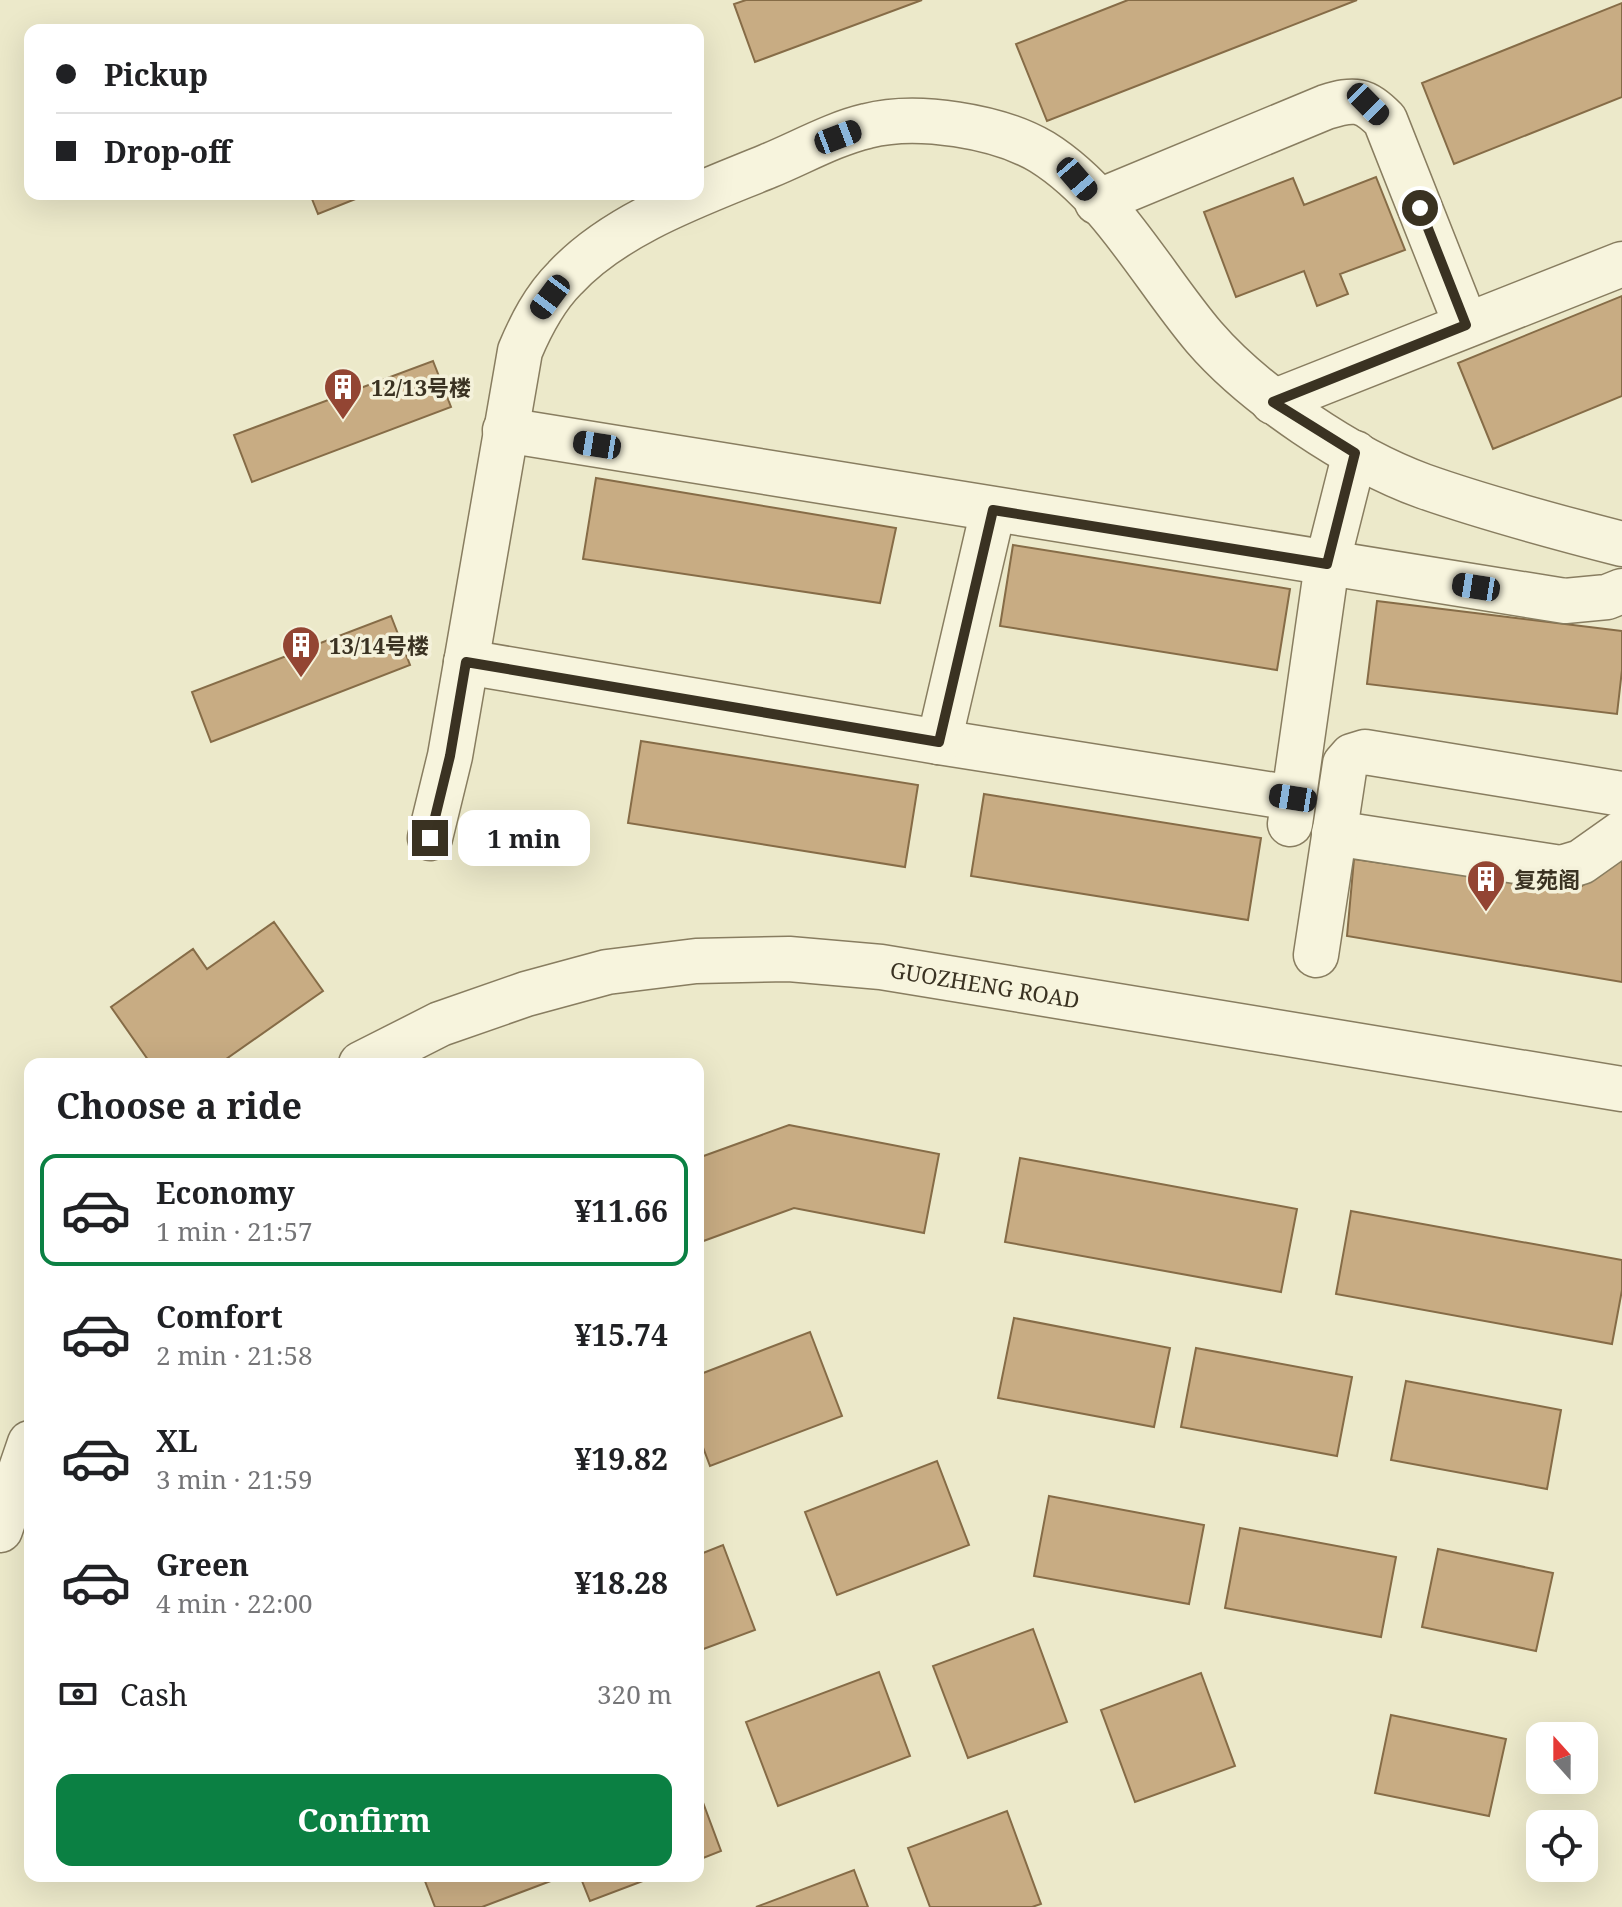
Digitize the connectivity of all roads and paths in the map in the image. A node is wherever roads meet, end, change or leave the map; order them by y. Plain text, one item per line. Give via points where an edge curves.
1 (704, 192) edge
2 (686, 200) edge
3 (1097, 202) junction
4 (1622, 264) edge
5 (1466, 325) junction
6 (1273, 402) junction
7 (505, 430) junction
8 (1355, 453) junction
9 (993, 510) junction
10 (1622, 544) edge
11 (1327, 564) junction
12 (1622, 591) edge
13 (466, 662) junction
14 (939, 742) junction
15 (1622, 794) edge
16 (1334, 833) junction
17 (1622, 833) edge
18 (430, 838) dead end
19 (1316, 955) dead end
20 (373, 1058) edge
21 (1622, 1089) edge
22 (24, 1460) edge
23 (0, 1530) edge

1 - 3 street via 868,125 933,120 995,132 1041,152
2 - 7 street via 610,240 565,278 535,317 520,351
3 - 5 street via 1326,107 1347,100 1368,104 1385,120
3 - 6 street via 1147,258 1205,338
4 - 5 street
5 - 6 street
6 - 8 street
7 - 9 street
7 - 13 street
8 - 10 street via 1421,486
8 - 11 street
9 - 11 street
9 - 14 street
11 - 12 street via 1565,601
11 - 14 street via 1292,811
13 - 14 street
13 - 18 street
15 - 16 street via 1365,752 1345,764
16 - 17 street via 1561,868 1581,862
16 - 19 street
20 - 21 street, GUOZHENG ROAD via 440,1024 607,972 696,961 789,959 881,967
22 - 23 street

